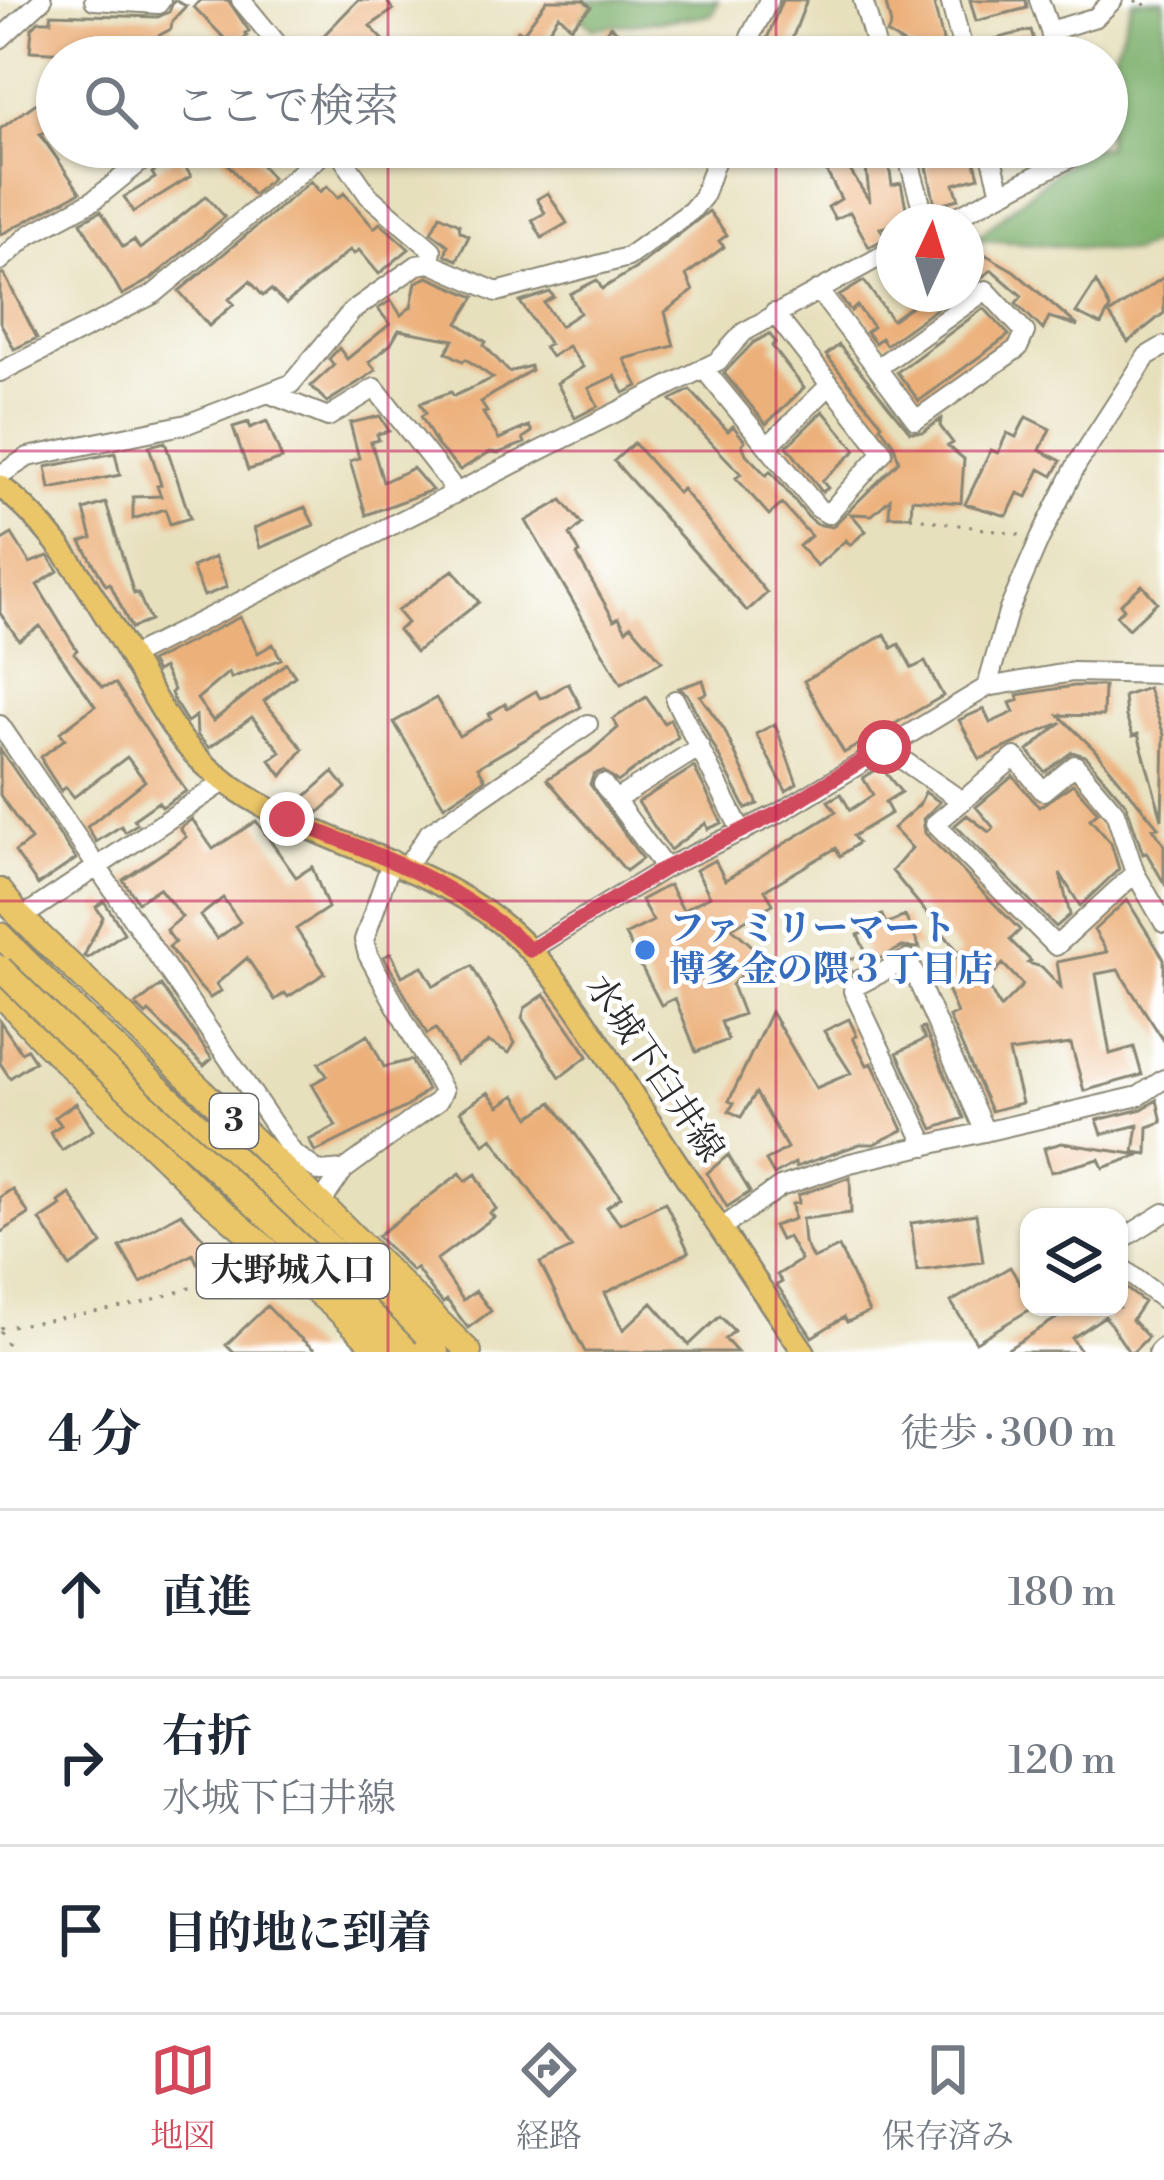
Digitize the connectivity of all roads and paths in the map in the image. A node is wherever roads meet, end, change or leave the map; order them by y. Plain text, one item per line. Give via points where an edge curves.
1 (42, 0) edge
2 (94, 0) edge
3 (161, 0) edge
4 (241, 0) edge
5 (769, 0) edge
6 (950, 0) edge
7 (1040, 0) edge
8 (1113, 0) edge
9 (1135, 0) edge
10 (1149, 0) edge
11 (865, 1) edge
12 (1049, 31) junction
13 (271, 36) edge
14 (751, 36) edge
15 (874, 36) edge
16 (959, 36) edge
17 (1050, 36) edge
18 (0, 39) edge
19 (133, 168) edge
20 (307, 168) edge
21 (348, 168) edge
22 (713, 168) edge
23 (911, 168) edge
24 (994, 168) edge
25 (1051, 168) edge
26 (1001, 194) junction
27 (921, 204) edge
28 (981, 204) edge
29 (876, 259) edge
30 (0, 261) edge
31 (430, 262) junction
32 (818, 290) junction
33 (774, 313) junction
34 (1164, 346) edge
35 (704, 368) junction
36 (877, 368) junction
37 (0, 372) edge
38 (830, 385) junction
39 (270, 394) junction
40 (768, 446) junction
41 (0, 475) edge
42 (0, 486) edge
43 (452, 495) junction
44 (910, 518) dead end
45 (1040, 538) junction
46 (130, 657) junction
47 (1164, 674) edge
48 (987, 687) junction
49 (675, 700) dead end
50 (588, 724) dead end
51 (0, 725) edge
52 (700, 747) junction
53 (884, 747) junction
54 (224, 782) junction
55 (962, 801) junction
56 (742, 832) junction
57 (400, 863) junction
58 (96, 866) junction
59 (665, 868) junction
60 (1135, 874) junction
61 (0, 891) edge
62 (21, 918) junction
63 (1164, 923) edge
64 (0, 935) edge
65 (530, 950) junction
66 (0, 955) edge
67 (0, 968) edge
68 (0, 993) edge
69 (1164, 1079) edge
70 (985, 1132) junction
71 (926, 1146) junction
72 (344, 1170) junction
73 (320, 1204) junction
74 (1164, 1213) edge
75 (720, 1229) junction
76 (1128, 1235) edge
77 (254, 1268) dead end
78 (1128, 1273) edge
79 (1164, 1300) edge
80 (0, 1330) edge
81 (11, 1352) edge
82 (367, 1352) edge
83 (381, 1352) edge
84 (407, 1352) edge
85 (436, 1352) edge
86 (469, 1352) edge
87 (805, 1352) edge

1 - 18 street
2 - 3 street
4 - 13 street
5 - 14 street
6 - 16 street
7 - 12 street
8 - 12 street via 1096,17
9 - 10 path via 1142,7
11 - 15 street
12 - 17 street
19 - 30 street
20 - 37 street via 154,294
21 - 31 street via 432,250
22 - 31 street via 691,211 628,257 497,292
23 - 27 street
24 - 26 street
25 - 26 street
26 - 28 street
29 - 32 street
31 - 39 street via 352,311 291,384
32 - 33 street
32 - 36 street
33 - 35 street
33 - 38 street
34 - 45 street via 1147,356 1076,464
35 - 40 street
35 - 43 street
36 - 36 street via 916,420 1018,348 1025,332 986,290
38 - 40 street
38 - 40 street via 883,452 828,514
39 - 41 street via 188,424 28,457
39 - 43 street via 328,417 375,388
42 - 46 main road, 水城下臼井線 via 58,541
43 - 46 street
44 - 45 path
45 - 48 street
46 - 54 main road, 水城下臼井線 via 180,739
47 - 48 street via 1073,671
48 - 53 street
49 - 52 street
50 - 57 street via 429,833
51 - 58 street
52 - 56 street
52 - 59 street via 609,792
53 - 55 street
53 - 56 street
54 - 57 main road, 水城下臼井線 via 287,819
54 - 58 street
55 - 60 street via 1015,757 1043,791 1075,765 1115,812
55 - 60 street via 935,824 1056,946
56 - 59 street
57 - 65 main road, 水城下臼井線 via 464,896
57 - 72 street via 364,940 443,1091
58 - 62 street
58 - 72 street via 293,1154 320,1172
59 - 65 street
60 - 63 street
61 - 62 highway, 3
62 - 73 highway, 3
64 - 85 highway
65 - 75 main road, 水城下臼井線
66 - 82 highway, 3 via 183,1134
67 - 84 highway, bridge
68 - 83 highway, 大野城入口, bridge via 202,1194
69 - 70 street via 1138,1096
70 - 71 street
70 - 71 street via 908,959 853,992
71 - 75 street via 780,1187
72 - 73 street
73 - 86 highway, 3
74 - 76 street
75 - 87 main road, 水城下臼井線
77 - 80 path via 134,1305
78 - 79 street
80 - 81 path

